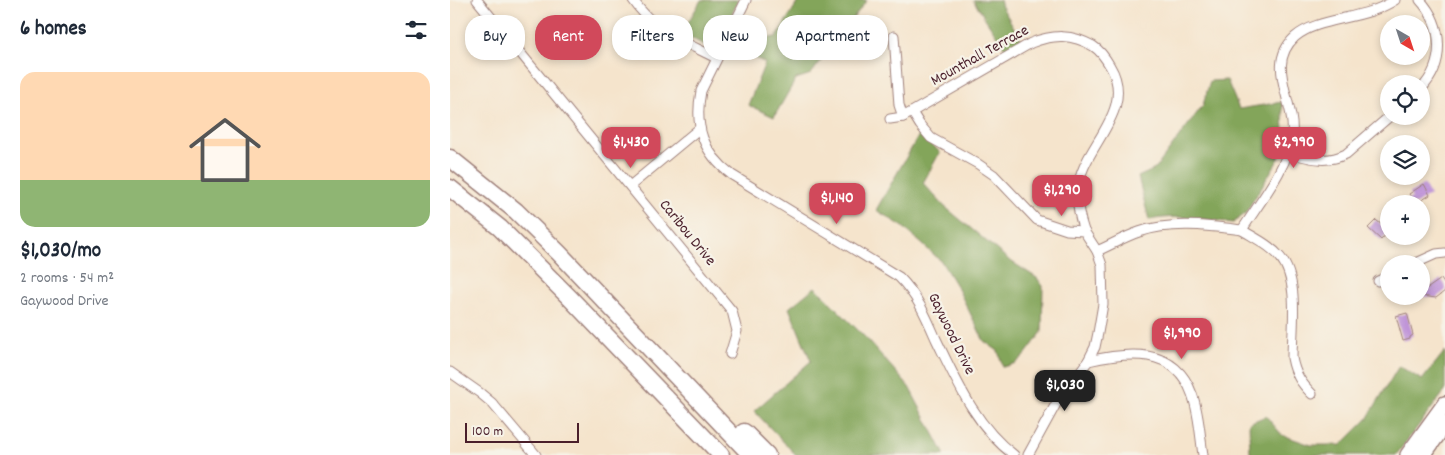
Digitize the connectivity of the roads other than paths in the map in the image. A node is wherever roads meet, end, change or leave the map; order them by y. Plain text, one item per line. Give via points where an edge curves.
1 (477, 0) edge
2 (633, 0) edge
3 (746, 0) edge
4 (1395, 0) edge
5 (1420, 0) edge
6 (738, 15) edge
7 (894, 36) dead end
8 (703, 51) edge
9 (715, 60) edge
10 (1430, 79) edge
11 (912, 112) junction
12 (903, 117) junction
13 (890, 119) dead end
14 (1380, 125) edge
15 (700, 128) junction
16 (1288, 153) junction
17 (450, 158) edge
18 (630, 186) junction
19 (450, 188) edge
20 (1242, 230) junction
21 (1084, 231) junction
22 (1097, 251) junction
23 (1445, 253) edge
24 (1430, 257) edge
25 (730, 354) dead end
26 (1088, 361) junction
27 (664, 362) junction
28 (450, 372) edge
29 (1312, 394) dead end
30 (1445, 404) edge
31 (689, 421) junction
32 (1445, 424) edge
33 (536, 455) edge
34 (709, 455) edge
35 (720, 455) edge
36 (751, 455) edge
37 (767, 455) edge
38 (1014, 455) edge
39 (1028, 455) edge
40 (1203, 455) edge
41 (1408, 455) edge
42 (1424, 455) edge

1 - 18 street, Caribou Drive
2 - 8 street via 659,29
3 - 6 street, Gaywood Drive
4 - 16 street via 1380,9 1303,31 1286,48 1280,71 1292,121
5 - 10 street via 1432,15 1440,37 1436,67
7 - 12 street via 899,105
9 - 15 street, Gaywood Drive via 701,91
11 - 12 street, Mounthall Terrace
11 - 21 street via 932,138 994,176 1037,220 1061,229
11 - 21 street, Mounthall Terrace via 1031,42 1058,36 1072,37 1097,49 1113,71 1117,99 1115,112 1090,154 1078,184 1077,200
12 - 13 street, Mounthall Terrace
14 - 16 street via 1338,158 1326,160
15 - 18 street
15 - 38 street, Gaywood Drive via 711,155 727,170 889,270 908,286 919,302 966,400 981,421
16 - 20 street
17 - 27 highway via 516,211
18 - 25 street, Caribou Drive via 732,311 737,331
19 - 31 highway via 500,228
20 - 22 street via 1158,227
20 - 29 street via 1271,248 1287,266 1293,288 1293,366 1300,382
21 - 22 street
22 - 26 street via 1102,265 1103,304 1095,347
23 - 24 street
26 - 39 street via 1057,402
26 - 40 street via 1138,354 1158,359 1172,368 1192,393
27 - 36 highway
27 - 37 highway via 694,384
28 - 33 street via 480,392
30 - 41 main road
31 - 34 highway
31 - 35 highway
32 - 42 main road

